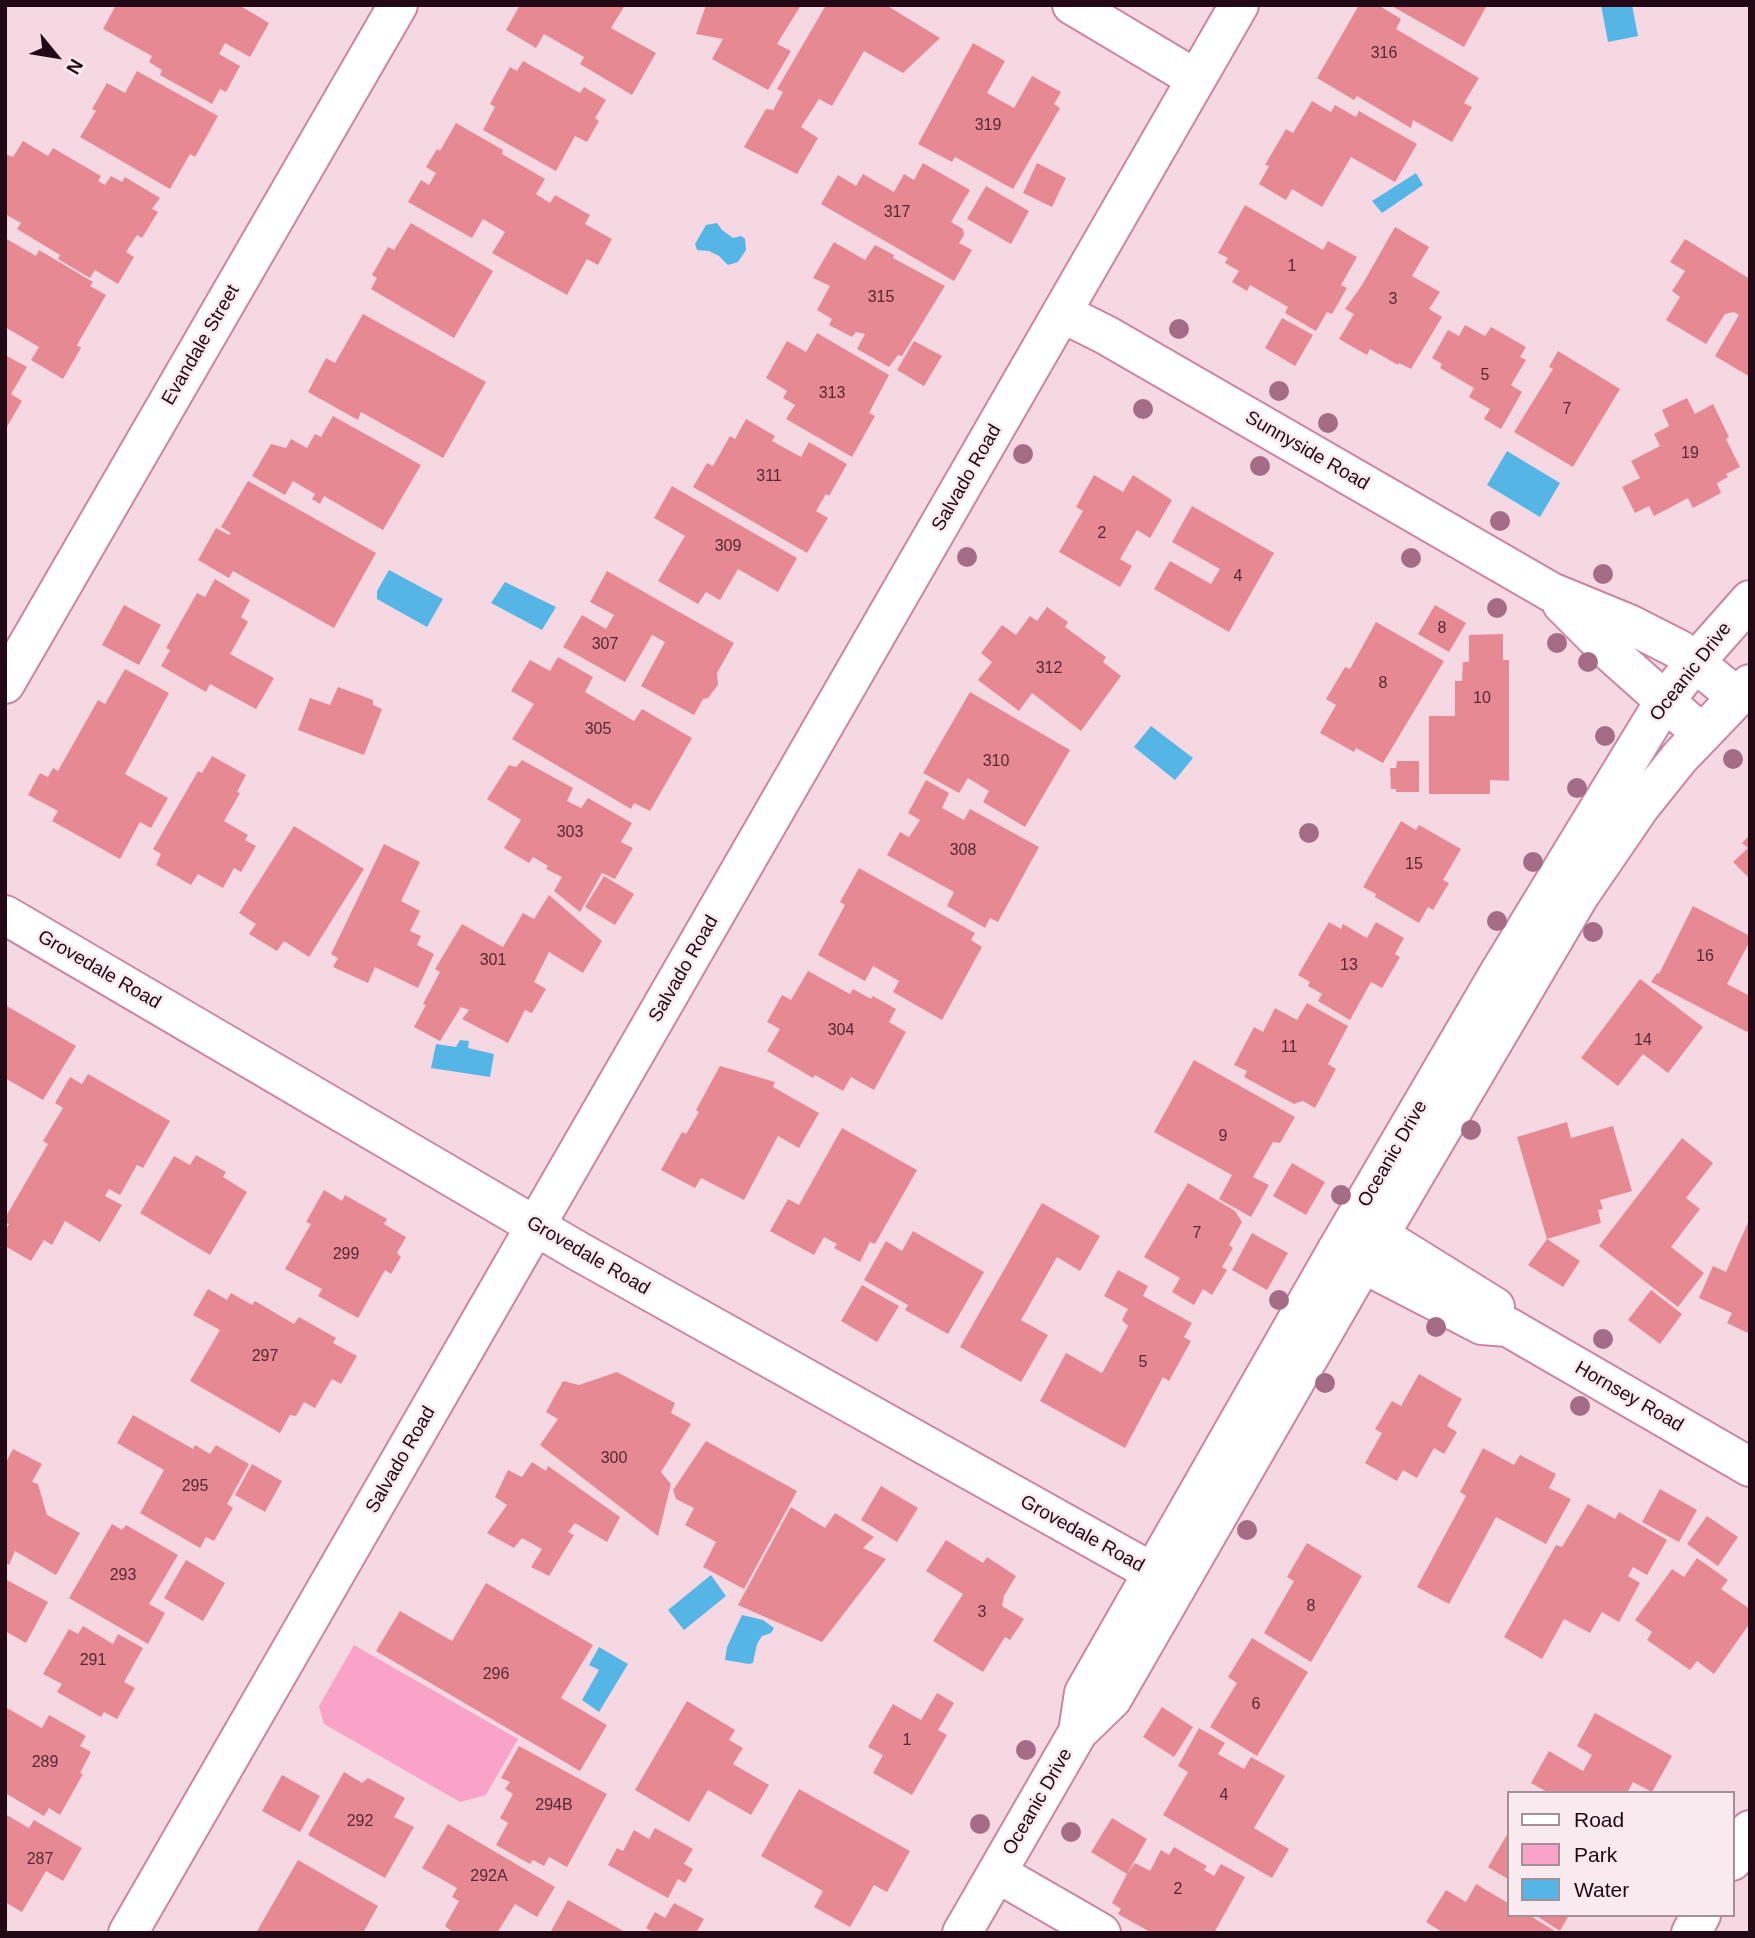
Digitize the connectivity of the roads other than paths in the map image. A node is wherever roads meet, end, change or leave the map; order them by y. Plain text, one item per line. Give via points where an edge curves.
1 (398, 5) edge
2 (1072, 5) edge
3 (1239, 5) edge
4 (1196, 79) junction
5 (1062, 313) junction
6 (1551, 592) junction
7 (1750, 600) edge
8 (1696, 662) junction
9 (5, 684) edge
10 (1743, 691) edge
11 (1664, 702) junction
12 (1702, 734) junction
13 (5, 915) edge
14 (536, 1226) junction
15 (1358, 1242) junction
16 (1750, 1467) edge
17 (1165, 1579) junction
18 (1750, 1830) edge
19 (1734, 1858) edge
20 (997, 1873) junction
21 (1700, 1917) edge
22 (128, 1933) edge
23 (962, 1933) edge
24 (1101, 1933) edge
25 (1691, 1933) edge

1 - 9 street, Evandale Street
2 - 4 street
3 - 4 street, Salvado Road
4 - 5 street, Salvado Road
5 - 6 street, Sunnyside Road
5 - 14 street, Salvado Road
6 - 8 street, Sunnyside Road via 1629,624
6 - 11 street, Sunnyside Road
7 - 8 street, Oceanic Drive
8 - 10 street, Sunnyside Road
8 - 11 street, Oceanic Drive
10 - 12 street, Oceanic Drive
11 - 12 street, Sunnyside Road
11 - 15 street, Oceanic Drive via 1499,973
12 - 15 street, Oceanic Drive via 1640,807 1579,896
13 - 14 street, Grovedale Road
14 - 17 street, Grovedale Road
14 - 22 street, Salvado Road
15 - 16 street, Hornsey Road via 1493,1305 1508,1327
15 - 17 street, Oceanic Drive
17 - 20 street, Oceanic Drive via 1112,1699 1078,1732
18 - 19 street
20 - 23 street, Oceanic Drive
20 - 24 street
21 - 25 street

